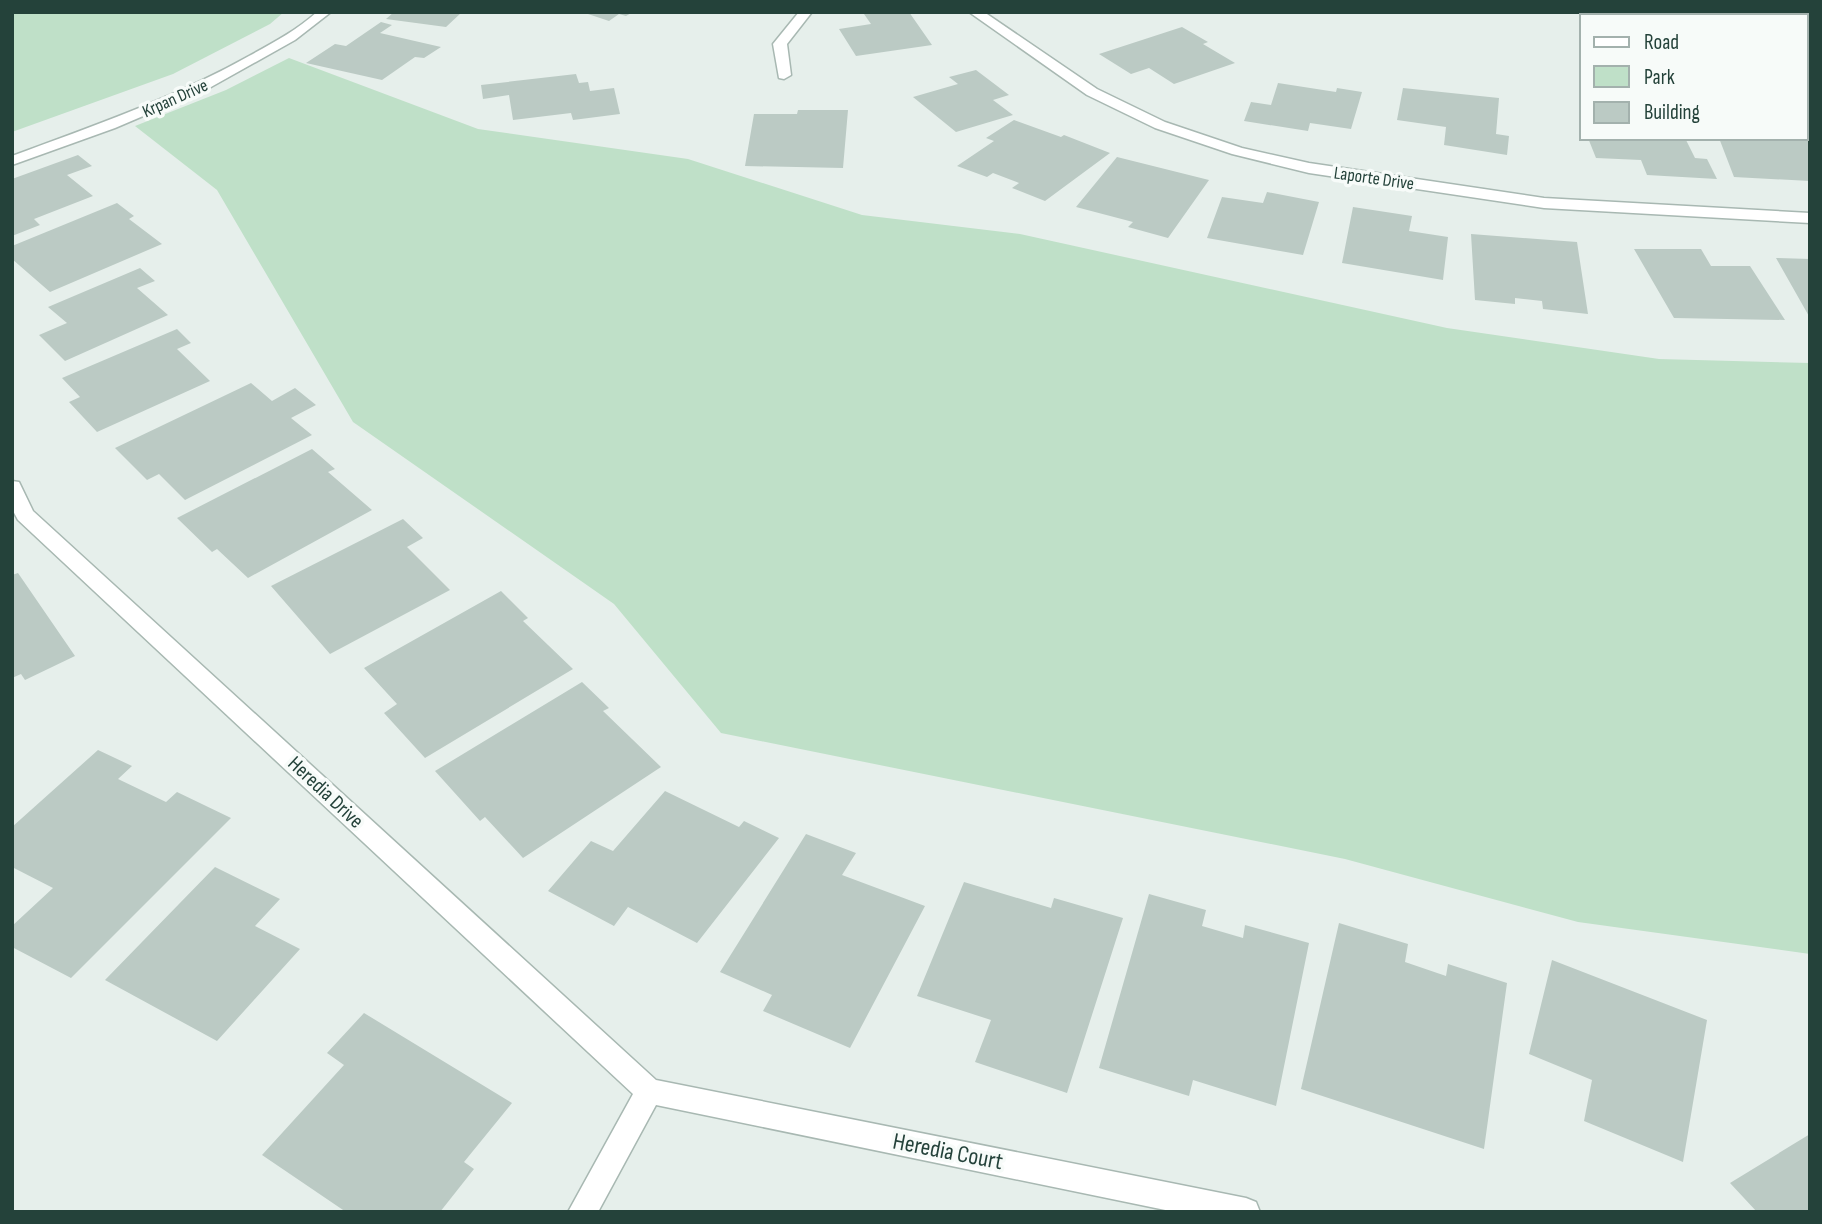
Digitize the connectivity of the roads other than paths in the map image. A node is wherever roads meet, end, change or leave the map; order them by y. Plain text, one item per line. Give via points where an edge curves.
1 (325, 12) edge
2 (806, 12) edge
3 (975, 12) edge
4 (784, 75) dead end
5 (12, 161) edge
6 (1810, 218) edge
7 (12, 487) edge
8 (18, 518) edge
9 (649, 1091) junction
10 (582, 1212) edge
11 (1246, 1212) edge

1 - 5 street, Krpan Drive via 312,25 236,70 144,113
2 - 4 street via 780,44
3 - 6 street, Laporte Drive via 1092,92 1160,125 1237,151 1309,168 1544,203
7 - 8 street, Heredia Drive
8 - 9 street, Heredia Drive
9 - 10 street
9 - 11 street, Heredia Court

